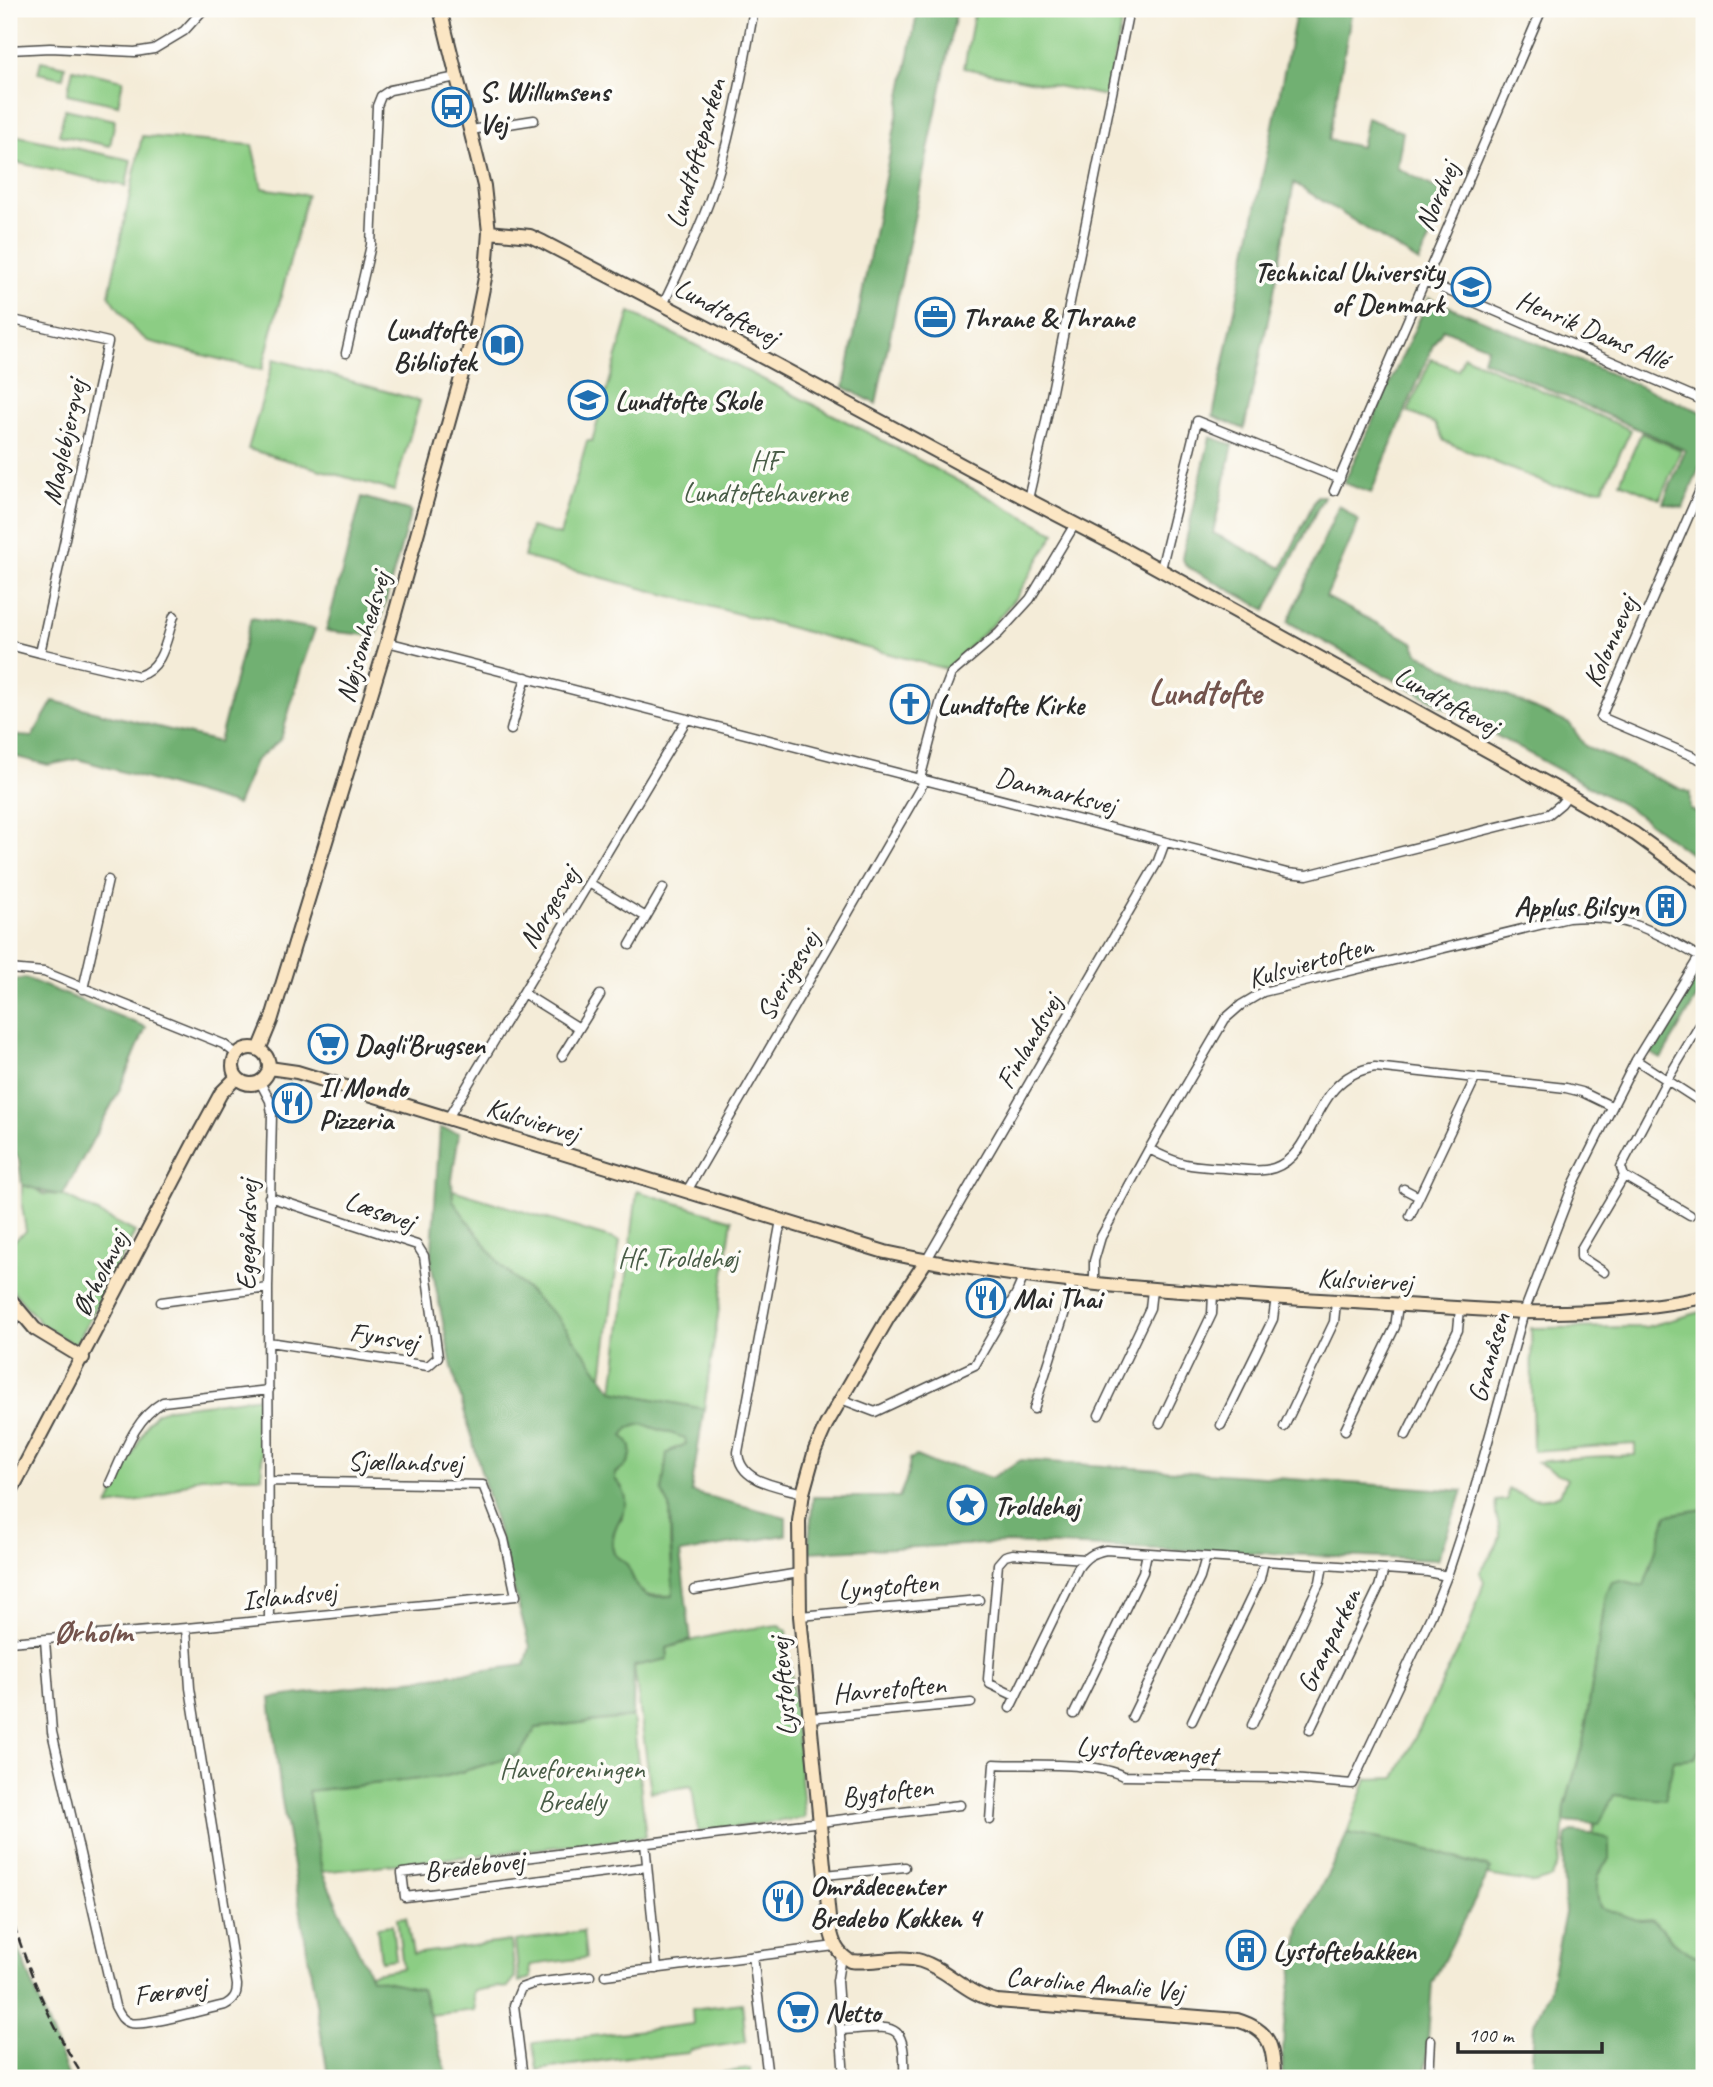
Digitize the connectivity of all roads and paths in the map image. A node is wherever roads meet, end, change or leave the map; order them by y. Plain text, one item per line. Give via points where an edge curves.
1 (204, 9) edge
2 (440, 9) edge
3 (754, 9) edge
4 (1129, 9) edge
5 (1542, 9) edge
6 (9, 50) edge
7 (457, 77) junction
8 (534, 120) dead end
9 (471, 130) junction
10 (489, 232) junction
11 (1425, 281) junction
12 (663, 305) junction
13 (9, 318) edge
14 (346, 353) dead end
15 (1704, 401) edge
16 (1340, 479) junction
17 (1704, 481) edge
18 (1334, 491) dead end
19 (1028, 499) junction
20 (1075, 524) junction
21 (1161, 569) junction
22 (174, 616) dead end
23 (387, 642) junction
24 (9, 645) edge
25 (40, 653) junction
26 (526, 677) junction
27 (687, 719) junction
28 (511, 730) dead end
29 (1704, 761) edge
30 (923, 780) junction
31 (1568, 794) junction
32 (1166, 842) junction
33 (108, 880) dead end
34 (589, 883) junction
35 (1704, 884) edge
36 (663, 888) dead end
37 (646, 917) junction
38 (1704, 942) edge
39 (630, 945) dead end
40 (1701, 953) edge
41 (9, 969) edge
42 (83, 989) junction
43 (523, 993) junction
44 (600, 995) dead end
45 (1704, 1018) edge
46 (579, 1028) junction
47 (259, 1050) junction
48 (238, 1055) junction
49 (562, 1056) dead end
50 (1636, 1060) junction
51 (269, 1068) junction
52 (237, 1077) junction
53 (1475, 1079) junction
54 (1667, 1080) junction
55 (260, 1082) junction
56 (1704, 1104) edge
57 (1611, 1106) junction
58 (448, 1118) junction
59 (1149, 1149) junction
60 (1624, 1176) junction
61 (1404, 1189) dead end
62 (687, 1191) junction
63 (269, 1197) junction
64 (1419, 1197) junction
65 (1690, 1215) dead end
66 (1410, 1216) dead end
67 (781, 1220) junction
68 (926, 1261) junction
69 (1604, 1272) dead end
70 (1023, 1278) junction
71 (1070, 1283) junction
72 (1094, 1285) junction
73 (268, 1288) junction
74 (1152, 1290) junction
75 (1213, 1294) junction
76 (1276, 1297) junction
77 (1704, 1297) edge
78 (9, 1298) edge
79 (161, 1302) dead end
80 (1336, 1302) junction
81 (1398, 1305) junction
82 (430, 1306) joint
83 (1460, 1309) junction
84 (19, 1312) junction
85 (1524, 1312) junction
86 (9, 1331) edge
87 (269, 1342) junction
88 (83, 1358) junction
89 (269, 1390) junction
90 (841, 1399) junction
91 (1034, 1409) dead end
92 (1099, 1415) dead end
93 (1160, 1423) dead end
94 (1222, 1425) dead end
95 (1284, 1427) dead end
96 (1345, 1430) dead end
97 (1406, 1435) dead end
98 (269, 1481) junction
99 (110, 1483) dead end
100 (803, 1493) junction
101 (9, 1495) edge
102 (504, 1539) joint
103 (1147, 1553) junction
104 (1206, 1557) junction
105 (1085, 1559) junction
106 (1264, 1561) junction
107 (1323, 1565) junction
108 (1384, 1569) junction
109 (799, 1573) junction
110 (1447, 1576) junction
111 (694, 1590) dead end
112 (979, 1600) dead end
113 (800, 1616) junction
114 (269, 1619) junction
115 (186, 1628) junction
116 (45, 1640) junction
117 (9, 1642) edge
118 (1015, 1696) junction
119 (971, 1703) dead end
120 (1010, 1708) dead end
121 (1074, 1714) dead end
122 (1132, 1717) dead end
123 (810, 1718) junction
124 (1192, 1721) dead end
125 (1252, 1725) dead end
126 (1310, 1730) dead end
127 (1352, 1784) joint
128 (960, 1805) dead end
129 (990, 1820) dead end
130 (820, 1822) junction
131 (645, 1843) junction
132 (648, 1867) junction
133 (905, 1867) dead end
134 (825, 1875) junction
135 (838, 1951) junction
136 (753, 1956) junction
137 (657, 1969) junction
138 (605, 1975) dead end
139 (590, 1976) dead end
140 (842, 2030) junction
141 (1431, 2040) dead end
142 (523, 2078) edge
143 (768, 2078) edge
144 (844, 2078) edge
145 (904, 2078) edge
146 (1274, 2078) edge
147 (1429, 2078) edge

1 - 6 street via 184,30 154,49
2 - 7 street
3 - 12 street, Lundtofteparken via 720,167
4 - 19 street
5 - 11 street, Nordvej
7 - 9 street
7 - 14 street via 390,90 381,96 372,245
8 - 9 street
9 - 10 street
10 - 12 street, Lundtoftevej via 530,236
10 - 23 street, Nøjsomhedsvej via 475,328
11 - 15 street, Henrik Dams Allé
11 - 16 street, Nordvej
12 - 19 street, Lundtoftevej
13 - 25 street, Maglebjergvej via 108,342
16 - 18 street, Nordvej
16 - 21 street via 1197,421
17 - 29 street, Kolonnevej via 1601,717
19 - 20 street, Lundtoftevej
20 - 21 street, Lundtoftevej
20 - 30 street, Sverigesvej via 1030,598 999,633 951,674
21 - 31 street, Lundtoftevej
22 - 25 street via 158,663 138,676
23 - 26 street, Danmarksvej
23 - 47 street, Nøjsomhedsvej
24 - 25 street
26 - 27 street, Danmarksvej
26 - 28 street
27 - 30 street, Danmarksvej
27 - 34 street, Norgesvej
30 - 32 street, Danmarksvej
30 - 62 street, Sverigesvej
31 - 32 street, Danmarksvej via 1549,814 1307,875
31 - 35 street, Lundtoftevej via 1635,834
32 - 68 street, Finlandsvej
33 - 42 street
34 - 37 street
34 - 43 street, Norgesvej
36 - 37 street
37 - 39 street
38 - 40 street, Granåsen
40 - 50 street, Granåsen
40 - 59 street, Kulsviertoften via 1632,922 1589,916 1263,992 1225,1019
41 - 42 street via 44,972
42 - 48 street via 223,1044
43 - 46 street
43 - 58 street, Norgesvej
44 - 46 street
45 - 54 street
46 - 49 street
47 - 48 street via 248,1049
47 - 51 street
48 - 52 street via 233,1066
50 - 54 street
50 - 57 street, Granåsen
51 - 55 street
51 - 58 street, Kulsviervej via 297,1072
52 - 55 street via 247,1084
52 - 88 street, Ørholmvej via 221,1093
53 - 57 street via 1566,1088
53 - 59 street via 1360,1069 1336,1084 1295,1152 1273,1168 1186,1166
53 - 64 street
54 - 56 street
54 - 60 street via 1621,1167
55 - 63 street, Egegårdsvej via 272,1114
57 - 85 street, Granåsen via 1573,1185
58 - 62 street, Kulsviervej
59 - 72 street, Kulsviertoften via 1101,1237
60 - 65 street
60 - 69 street via 1581,1250 1581,1257
61 - 64 street
62 - 67 street, Kulsviervej
63 - 73 street, Egegårdsvej
63 - 82 street, Læsøvej via 417,1245 424,1256
64 - 66 street
67 - 68 street, Kulsviervej
67 - 100 street via 738,1462 748,1476
68 - 70 street, Kulsviervej
68 - 90 street, Lystoftevej
70 - 71 street, Kulsviervej
70 - 90 street via 975,1365 874,1412
71 - 72 street, Kulsviervej
71 - 91 street
72 - 74 street, Kulsviervej
73 - 79 street
73 - 87 street, Egegårdsvej
74 - 75 street, Kulsviervej
74 - 92 street via 1150,1308
75 - 76 street, Kulsviervej
75 - 93 street via 1212,1314
76 - 80 street, Kulsviervej
76 - 94 street via 1273,1318
77 - 85 street, Kulsviervej via 1621,1311
78 - 84 street
80 - 81 street, Kulsviervej
80 - 95 street via 1334,1322
81 - 83 street, Kulsviervej
81 - 96 street via 1395,1327
82 - 87 street, Fynsvej via 438,1357 428,1366
83 - 85 street, Kulsviervej
83 - 97 street via 1458,1330
84 - 86 street
84 - 88 street via 35,1329
85 - 110 street, Granåsen
87 - 89 street, Egegårdsvej
88 - 101 street, Ørholmvej
89 - 98 street, Egegårdsvej
89 - 99 street via 163,1402 140,1421
90 - 100 street, Lystoftevej via 816,1448
98 - 102 street, Sjællandsvej via 483,1485
98 - 114 street, Egegårdsvej
100 - 109 street, Lystoftevej
102 - 114 street, Islandsvej via 516,1596
103 - 104 street, Granparken
103 - 105 street, Granparken via 1105,1550
103 - 121 street via 1143,1572
104 - 106 street, Granparken
104 - 122 street
105 - 118 street
105 - 118 street, Granparken via 1013,1554 998,1564 988,1679
106 - 107 street, Granparken
106 - 124 street via 1260,1579
107 - 108 street, Granparken
107 - 125 street, Granparken via 1320,1582
108 - 110 street, Granparken
108 - 126 street, Granparken
109 - 111 street
109 - 113 street, Lystoftevej
110 - 127 street, Granåsen
112 - 113 street, Lyngtoften
113 - 123 street, Lystoftevej
114 - 115 street, Islandsvej
115 - 116 street, Islandsvej
115 - 116 street, Færøvej via 190,1688 237,1994 225,2005 144,2022 130,2023 120,2017 115,2006 52,1732
116 - 117 street, Islandsvej
118 - 120 street
119 - 123 street, Havretoften
123 - 130 street, Lystoftevej
127 - 129 street, Lystoftevænget via 1123,1776 1072,1766 995,1764
128 - 130 street, Bygtoften
130 - 131 street, Bredebovej
130 - 134 street, Lystoftevej
131 - 132 street
131 - 132 street, Bredebovej via 402,1873 405,1897
132 - 137 street
133 - 134 street
134 - 135 street, Lystoftevej via 831,1931
135 - 136 street
135 - 140 street, Lystoftevej
135 - 146 street, Caroline Amalie Vej via 850,1961 919,1961 977,1995 997,2001 1252,2024 1270,2042
136 - 137 street
136 - 143 street
137 - 138 street
139 - 142 street via 521,1988 514,2005
140 - 144 street, Lystoftevej
140 - 145 street via 897,2031 905,2051
141 - 147 street

